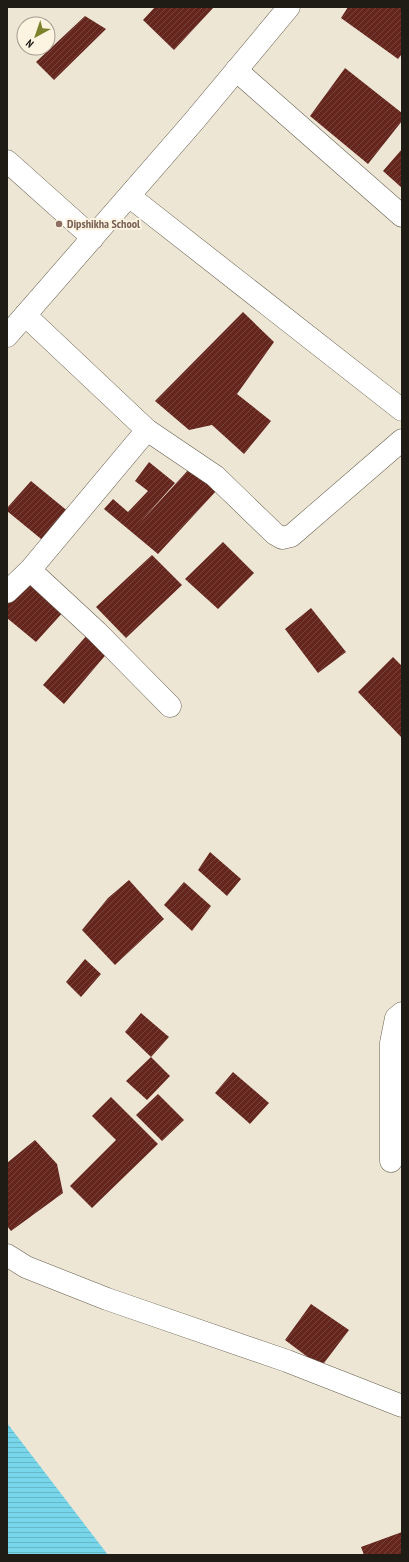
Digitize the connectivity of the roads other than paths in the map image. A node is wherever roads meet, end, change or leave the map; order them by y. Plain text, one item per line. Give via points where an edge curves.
1 (289, 7) edge
2 (236, 70) junction
3 (7, 161) edge
4 (129, 196) junction
5 (402, 216) edge
6 (93, 238) junction
7 (25, 315) junction
8 (7, 336) edge
9 (402, 410) edge
10 (147, 430) junction
11 (402, 440) edge
12 (30, 570) junction
13 (7, 592) edge
14 (170, 706) dead end
15 (402, 1013) edge
16 (391, 1161) dead end
17 (7, 1255) edge
18 (402, 1406) edge

1 - 2 street
2 - 4 street
2 - 5 street
3 - 6 street
4 - 6 street
4 - 9 street
6 - 7 street
7 - 8 street
7 - 10 street
10 - 11 street via 215,476 282,538 291,536
10 - 12 street
12 - 13 street
12 - 14 street via 97,632
15 - 16 street via 396,1018 391,1043
17 - 18 street via 26,1267 107,1299 287,1361

